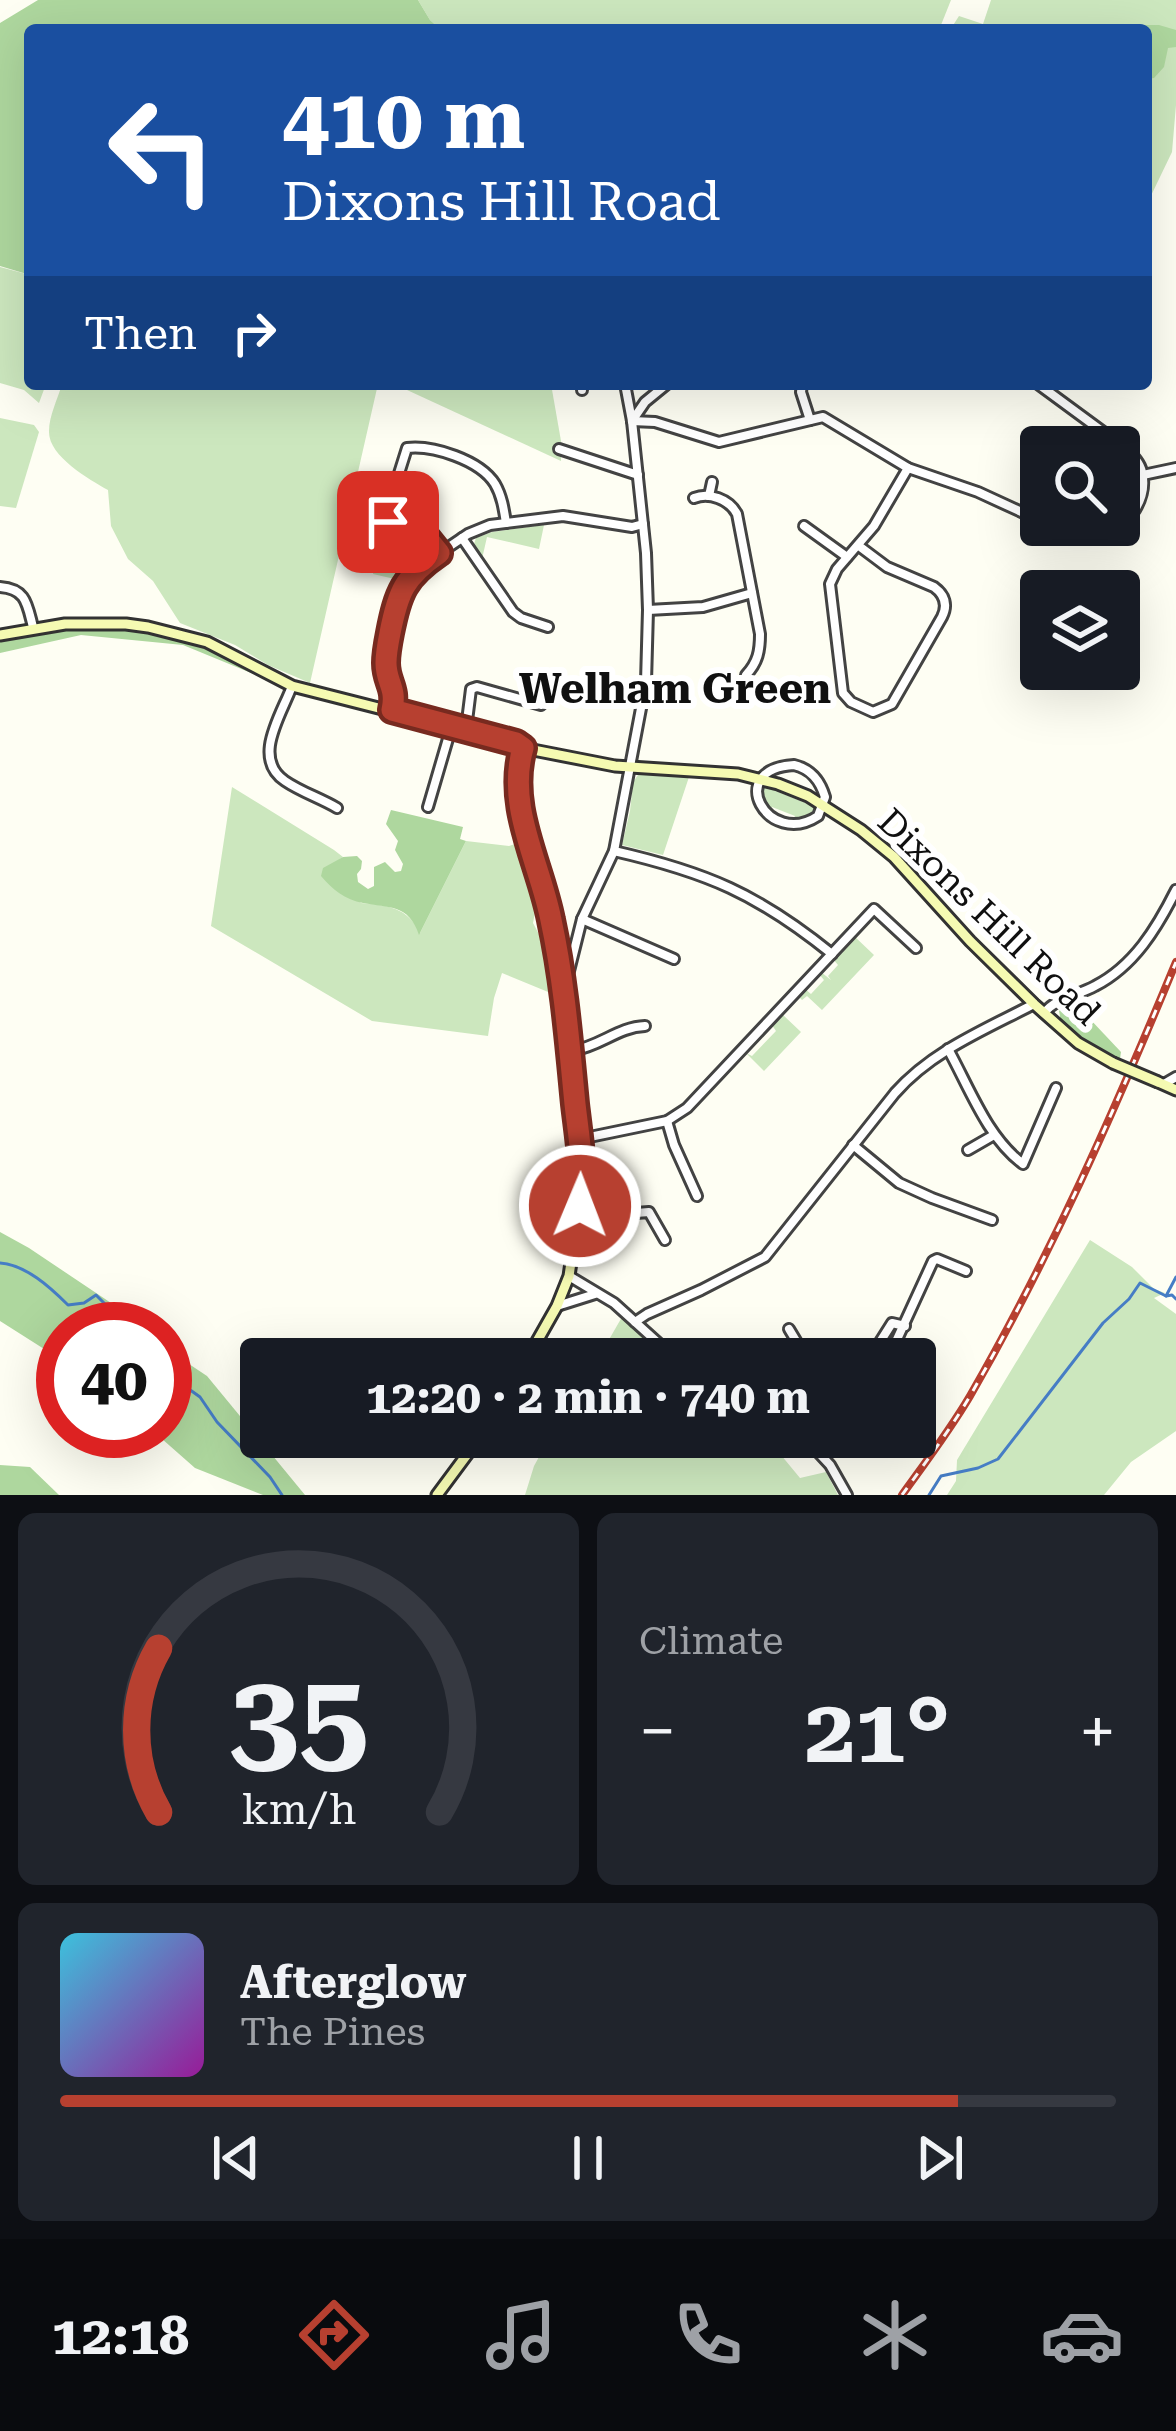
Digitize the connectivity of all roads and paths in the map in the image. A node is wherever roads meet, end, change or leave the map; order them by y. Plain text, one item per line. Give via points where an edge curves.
1 (626, 390) edge
2 (661, 390) edge
3 (802, 390) edge
4 (1046, 390) edge
5 (809, 420) junction
6 (632, 421) junction
7 (560, 449) dead end
8 (908, 468) junction
9 (1176, 468) edge
10 (638, 475) junction
11 (1143, 476) junction
12 (712, 482) dead end
13 (396, 484) dead end
14 (1140, 492) edge
15 (709, 496) junction
16 (694, 498) dead end
17 (1020, 511) edge
18 (388, 522) dead end
19 (506, 523) junction
20 (643, 524) junction
21 (804, 526) dead end
22 (462, 538) junction
23 (860, 546) junction
24 (439, 553) junction
25 (847, 557) junction
26 (0, 586) edge
27 (752, 593) junction
28 (649, 610) junction
29 (548, 627) dead end
30 (33, 628) junction
31 (0, 635) edge
32 (746, 675) dead end
33 (292, 686) junction
34 (541, 704) dead end
35 (392, 710) junction
36 (452, 725) junction
37 (466, 729) junction
38 (523, 748) junction
39 (631, 767) junction
40 (759, 778) junction
41 (824, 805) junction
42 (428, 807) dead end
43 (337, 808) dead end
44 (614, 851) junction
45 (1176, 890) edge
46 (582, 920) junction
47 (916, 948) dead end
48 (832, 954) junction
49 (674, 958) dead end
50 (561, 979) junction
51 (1034, 1004) junction
52 (1044, 1013) junction
53 (645, 1026) dead end
54 (948, 1049) junction
55 (572, 1051) junction
56 (1176, 1077) edge
57 (1161, 1083) junction
58 (1055, 1088) dead end
59 (1176, 1090) edge
60 (667, 1121) junction
61 (994, 1135) junction
62 (580, 1139) junction
63 (853, 1144) junction
64 (968, 1150) dead end
65 (583, 1186) junction
66 (697, 1196) dead end
67 (992, 1220) dead end
68 (665, 1240) dead end
69 (966, 1270) dead end
70 (569, 1276) junction
71 (596, 1293) junction
72 (557, 1306) junction
73 (634, 1322) junction
74 (905, 1326) junction
75 (789, 1329) dead end
76 (539, 1338) edge
77 (652, 1338) edge
78 (794, 1338) edge
79 (883, 1338) edge
80 (899, 1338) edge
81 (464, 1458) edge
82 (825, 1458) edge
83 (437, 1495) edge
84 (847, 1495) edge

1 - 6 street
2 - 6 street
3 - 5 street
4 - 11 street via 1125,448
5 - 6 street via 719,442
5 - 8 street via 829,419
6 - 10 street
7 - 10 street
8 - 17 street
8 - 23 street
9 - 11 street
10 - 20 street
11 - 14 street
12 - 15 street
13 - 19 street via 406,448 447,454 487,475
15 - 16 street
15 - 27 street via 737,514
18 - 24 street via 423,533
19 - 20 street via 563,516
19 - 22 street
20 - 28 street
21 - 25 street
22 - 24 street
22 - 29 street via 513,612
23 - 25 street
23 - 25 street via 940,591 946,604 892,704 880,712 851,702 842,688 830,592
24 - 35 street via 410,576 396,603 386,656
26 - 30 street via 26,598
27 - 28 street
27 - 32 street via 760,646
28 - 39 street
30 - 31 street, Dixons Hill Road
30 - 33 street, Dixons Hill Road via 96,623 171,632
33 - 35 street, Dixons Hill Road
33 - 43 street via 272,732 271,763 280,778
34 - 37 street via 470,689
35 - 36 street, Dixons Hill Road
36 - 37 street, Dixons Hill Road
36 - 42 street
37 - 38 street, Dixons Hill Road
38 - 39 street, Dixons Hill Road
38 - 50 street via 521,814
39 - 40 street, Dixons Hill Road
39 - 44 street
40 - 41 street, Dixons Hill Road
40 - 41 street via 801,767 820,783
40 - 41 street via 757,798 775,819 802,824
41 - 51 street, Dixons Hill Road via 902,864
44 - 46 street
44 - 48 street via 730,886
45 - 52 street via 1136,954
46 - 49 street
46 - 50 street
47 - 48 street via 874,909
48 - 60 street
50 - 55 street
51 - 52 street, Dixons Hill Road
51 - 54 street
52 - 57 street, Dixons Hill Road, bridge via 1078,1043
53 - 55 street
54 - 61 street
54 - 63 street via 904,1082
55 - 62 street
56 - 57 street
57 - 59 street, Dixons Hill Road
58 - 61 street via 1023,1165
60 - 62 street
60 - 66 street
61 - 64 street
62 - 65 street
63 - 67 street via 899,1183
63 - 73 street via 765,1256
65 - 68 street via 599,1190 617,1221 649,1212
65 - 70 street
69 - 74 street via 933,1261
70 - 71 street
70 - 72 street
71 - 72 street
71 - 73 street
72 - 76 street
73 - 77 street
74 - 79 street via 892,1323
74 - 80 street
75 - 78 street
81 - 83 street
82 - 84 street

